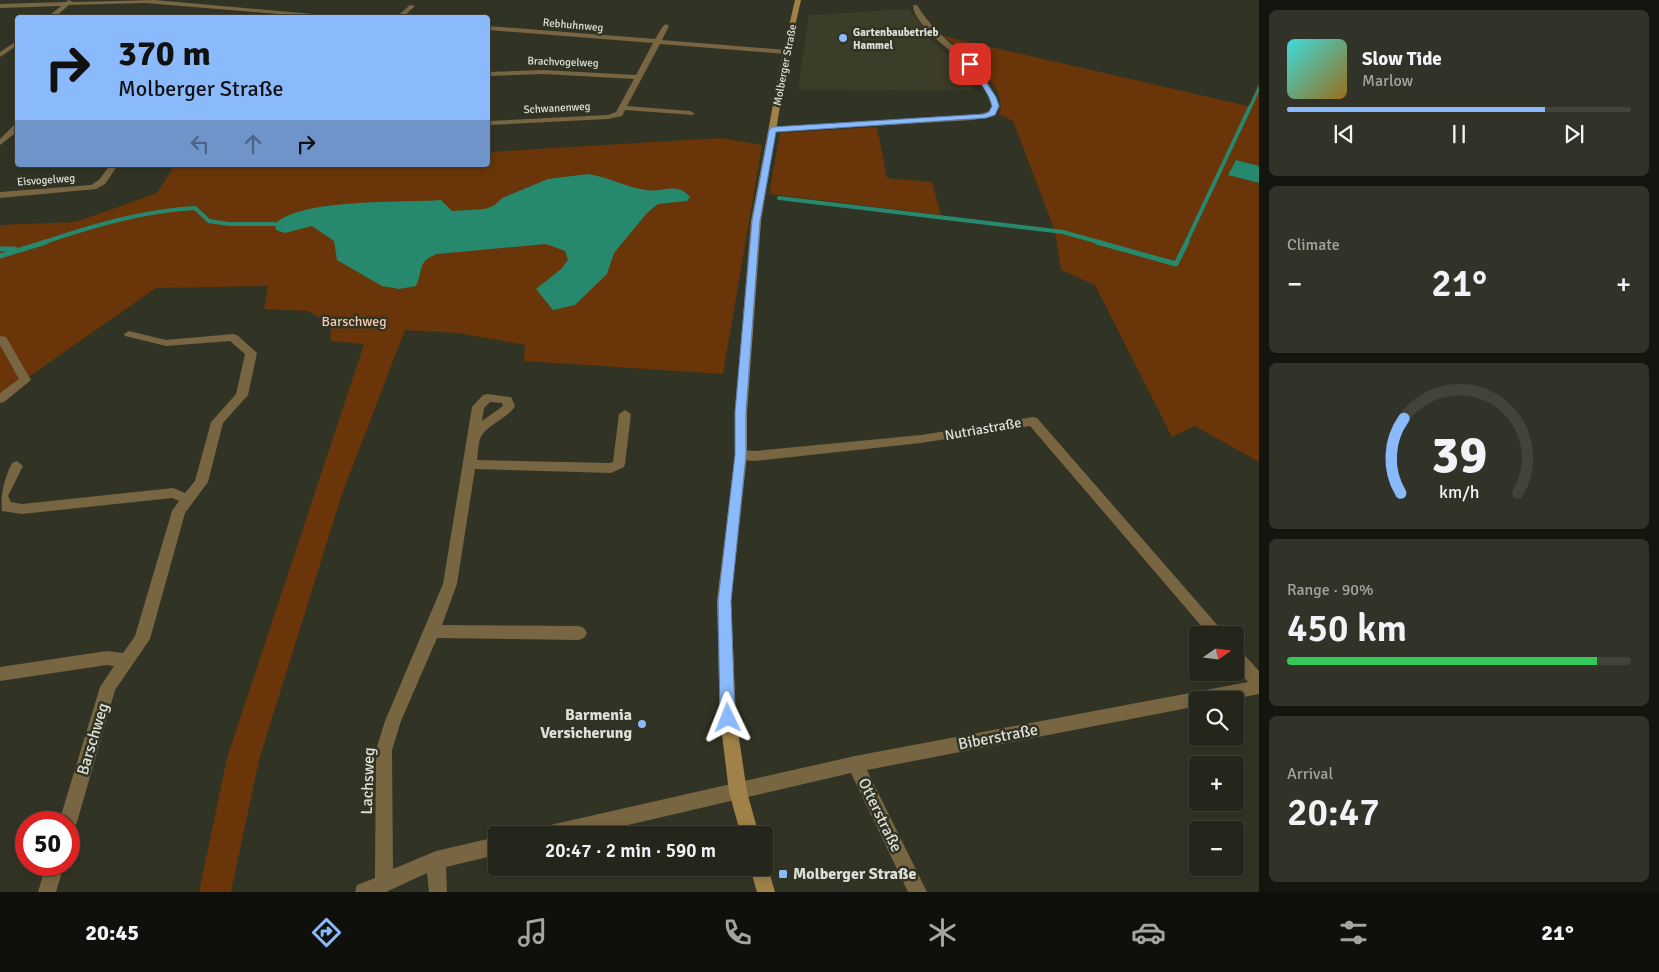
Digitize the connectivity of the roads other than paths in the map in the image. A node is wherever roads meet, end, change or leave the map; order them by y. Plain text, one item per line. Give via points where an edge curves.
1 (233, 0) edge
2 (798, 0) edge
3 (71, 1) edge
4 (0, 6) edge
5 (412, 6) dead end
6 (915, 6) dead end
7 (222, 7) junction
8 (211, 14) dead end
9 (53, 15) edge
10 (319, 15) edge
11 (402, 15) edge
12 (666, 26) dead end
13 (490, 28) edge
14 (658, 42) junction
15 (15, 44) edge
16 (786, 52) junction
17 (0, 56) edge
18 (490, 74) edge
19 (637, 76) junction
20 (624, 108) junction
21 (690, 113) dead end
22 (490, 123) edge
23 (0, 128) edge
24 (15, 128) edge
25 (15, 130) edge
26 (772, 130) junction
27 (0, 143) edge
28 (113, 167) edge
29 (0, 195) edge
30 (129, 334) dead end
31 (2, 339) dead end
32 (0, 399) edge
33 (625, 414) dead end
34 (474, 437) dead end
35 (741, 455) junction
36 (470, 464) junction
37 (17, 466) dead end
38 (187, 499) junction
39 (1210, 626) edge
40 (432, 632) junction
41 (579, 633) dead end
42 (128, 660) junction
43 (1244, 666) edge
44 (0, 674) edge
45 (1259, 683) edge
46 (1259, 687) edge
47 (855, 764) junction
48 (738, 792) junction
49 (71, 811) edge
50 (586, 826) edge
51 (747, 826) edge
52 (488, 848) edge
53 (436, 860) junction
54 (52, 876) edge
55 (761, 876) edge
56 (384, 881) junction
57 (47, 892) edge
58 (364, 892) edge
59 (438, 892) edge
60 (766, 892) edge
61 (918, 892) edge

1 - 7 street
2 - 16 main road, Molberger Straße
3 - 4 street
3 - 7 street via 145,1
3 - 9 street
5 - 11 street
6 - 26 street via 937,37 970,64 993,97 996,106 992,113 974,118
7 - 8 street
7 - 10 street
12 - 14 street
13 - 14 street, Rebhuhnweg
14 - 16 street, Rebhuhnweg
14 - 19 street
15 - 17 street
16 - 26 main road, Molberger Straße
18 - 19 street, Brachvogelweg via 543,72
19 - 20 street
20 - 21 street, Schwanenweg
20 - 22 street, Schwanenweg via 619,114 608,117
23 - 24 street
25 - 27 street
26 - 35 main road, Molberger Straße via 756,221 741,412
28 - 29 street, Eisvogelweg via 102,182 93,187
30 - 38 street, Barschweg via 166,343 233,337 251,353 242,395 218,422 206,470
31 - 32 street via 25,380
33 - 36 street via 619,464 610,468
34 - 36 street, Lachsweg
35 - 39 street, Nutriastraße via 922,439 1033,421
35 - 48 main road, Molberger Straße via 724,601 728,718
36 - 40 street, Lachsweg via 450,584
37 - 38 street via 1,496 7,507 22,509 173,493
38 - 42 street, Barschweg via 179,511 142,639
40 - 41 street
40 - 56 street, Lachsweg via 393,721 384,750
42 - 44 street via 107,658
42 - 49 street, Barschweg via 108,687
43 - 45 street
46 - 47 street, Biberstraße
47 - 48 street, Biberstraße
47 - 61 street, Otterstraße
48 - 50 street, Biberstraße
48 - 51 main road, Molberger Straße
52 - 53 street
53 - 56 street
53 - 59 street
54 - 57 street
55 - 60 main road
56 - 58 street

